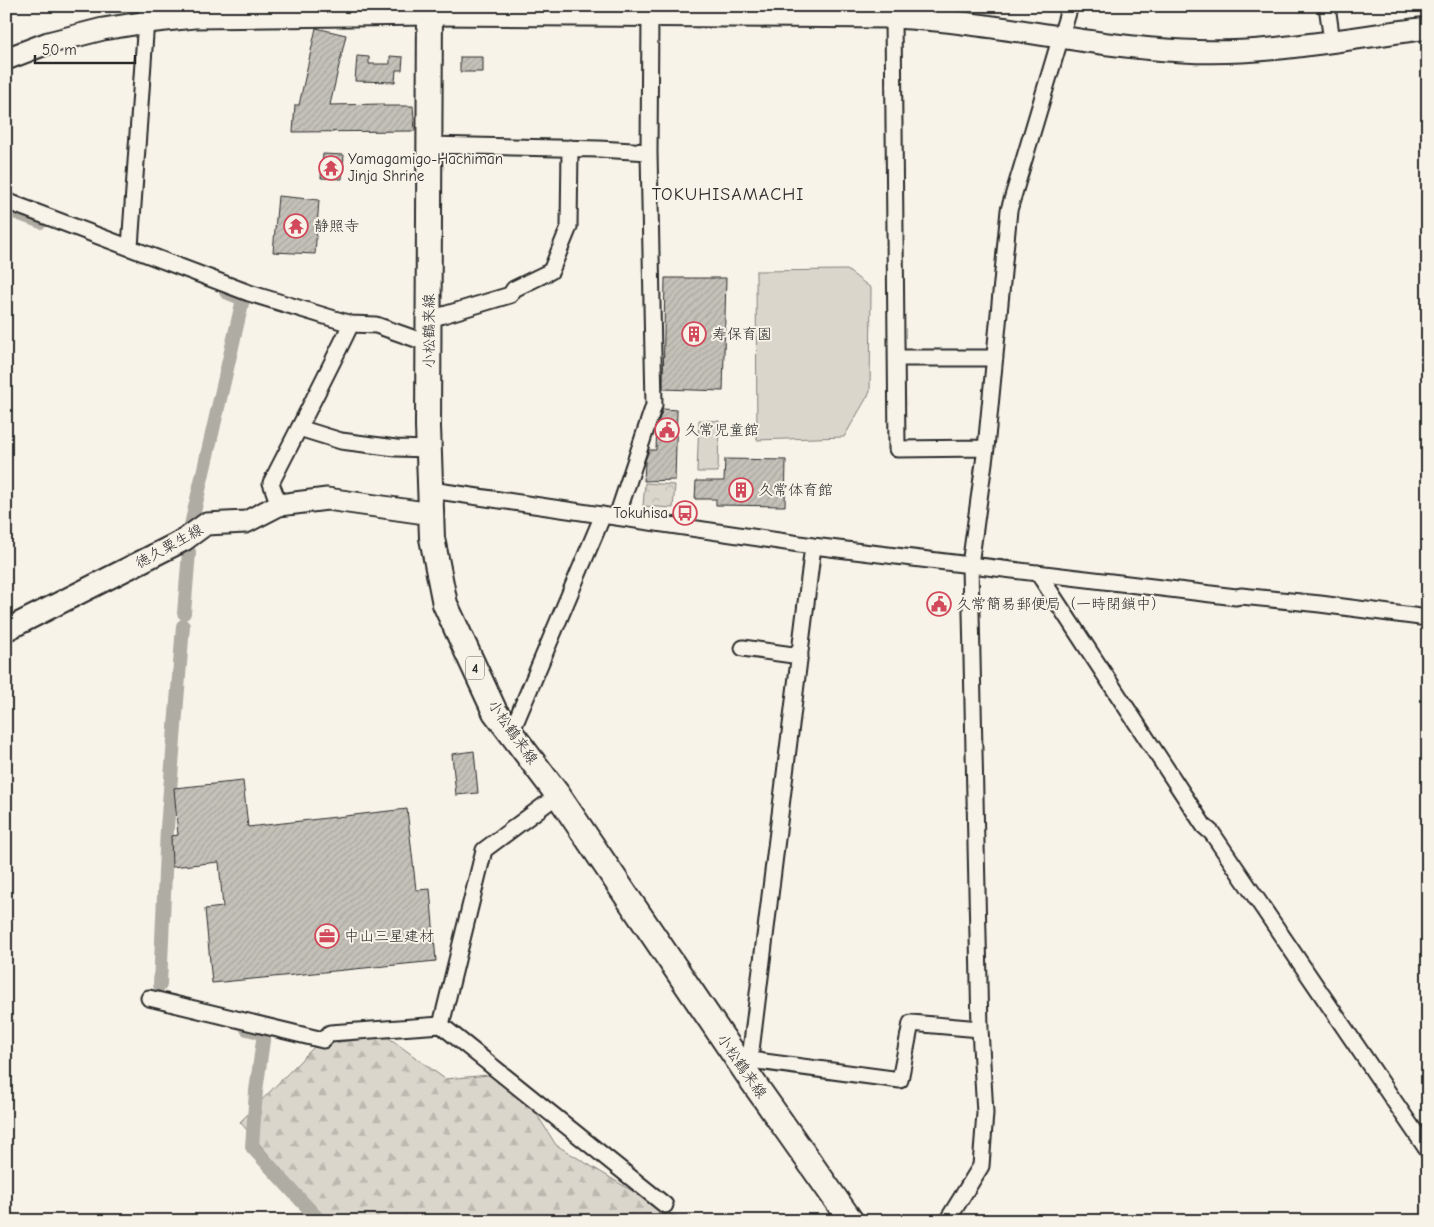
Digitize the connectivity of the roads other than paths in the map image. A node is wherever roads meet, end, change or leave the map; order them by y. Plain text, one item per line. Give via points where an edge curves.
1 (1070, 6) edge
2 (1328, 6) edge
3 (430, 10) edge
4 (147, 14) edge
5 (650, 16) junction
6 (893, 17) junction
7 (1428, 28) edge
8 (1060, 37) junction
9 (1332, 40) junction
10 (6, 59) edge
11 (430, 145) junction
12 (570, 148) junction
13 (649, 152) junction
14 (6, 201) edge
15 (130, 247) junction
16 (430, 319) junction
17 (351, 324) junction
18 (430, 344) junction
19 (896, 358) junction
20 (995, 358) junction
21 (299, 428) junction
22 (986, 448) junction
23 (429, 449) junction
24 (431, 490) junction
25 (280, 505) junction
26 (432, 514) junction
27 (610, 516) junction
28 (813, 546) junction
29 (970, 565) junction
30 (1038, 573) junction
31 (1428, 618) edge
32 (6, 630) edge
33 (743, 648) dead end
34 (800, 656) junction
35 (512, 733) junction
36 (558, 795) junction
37 (148, 998) dead end
38 (441, 1026) junction
39 (980, 1029) junction
40 (749, 1068) junction
41 (1428, 1151) edge
42 (666, 1205) dead end
43 (851, 1221) edge
44 (947, 1221) edge

1 - 8 street
2 - 9 street
3 - 4 street via 194,16
3 - 5 street
3 - 11 main road, 小松鶴来線 / 4
4 - 10 street
4 - 15 street
5 - 6 street
5 - 13 street
6 - 8 street via 969,22
6 - 19 street
7 - 9 street
8 - 9 street via 1184,51 1232,51
8 - 20 street via 1009,210
11 - 12 street
11 - 16 main road, 小松鶴来線 / 4
12 - 13 street
12 - 16 street via 569,227 551,271 514,289 510,295
13 - 27 street via 654,405
14 - 15 street
15 - 17 street via 250,293
16 - 18 main road, 小松鶴来線 / 4
17 - 18 street via 376,326
17 - 21 street
18 - 23 main road, 小松鶴来線 / 4
19 - 20 street
19 - 22 street via 897,449
20 - 22 street
21 - 23 street via 341,442
21 - 25 street via 271,484
22 - 29 street
23 - 24 main road, 小松鶴来線 / 4
24 - 26 main road, 小松鶴来線 / 4
24 - 27 street
25 - 26 street, 徳久粟生線 via 327,499
25 - 32 street, 徳久粟生線 via 246,522 206,524 184,540
26 - 35 main road, 小松鶴来線 / 4 via 432,538 445,604 495,712
27 - 28 street
27 - 35 street
28 - 29 street
28 - 34 street
29 - 30 street
29 - 39 street
30 - 31 street
30 - 41 street via 1204,826 1212,833
33 - 34 street
34 - 40 street
35 - 36 main road, 小松鶴来線 / 4
36 - 38 street via 484,850
36 - 40 main road, 小松鶴来線 / 4
37 - 38 street via 322,1040 330,1033
38 - 42 street
39 - 40 street via 911,1023 900,1080
39 - 44 street via 985,1113 981,1166
40 - 43 main road, 小松鶴来線 / 4

